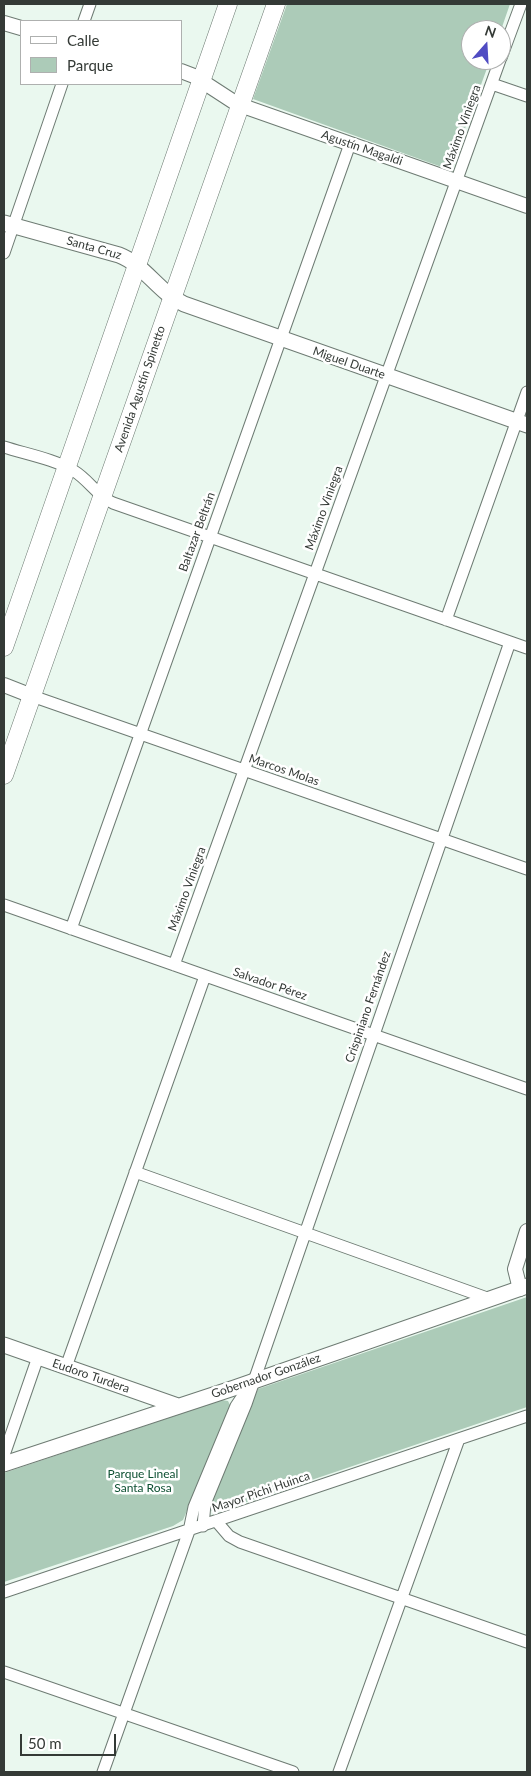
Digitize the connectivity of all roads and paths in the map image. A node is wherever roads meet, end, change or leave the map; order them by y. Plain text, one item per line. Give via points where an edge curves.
1 (90, 4) edge
2 (228, 4) edge
3 (276, 4) edge
4 (521, 4) edge
5 (84, 20) edge
6 (4, 23) edge
7 (20, 28) edge
8 (511, 32) edge
9 (497, 70) edge
10 (182, 71) edge
11 (202, 81) junction
12 (492, 84) junction
13 (62, 85) edge
14 (527, 96) edge
15 (240, 105) junction
16 (350, 144) junction
17 (456, 181) junction
18 (527, 206) edge
19 (8, 224) edge
20 (4, 252) edge
21 (137, 265) junction
22 (172, 298) junction
23 (281, 338) junction
24 (386, 376) junction
25 (527, 392) edge
26 (522, 424) edge
27 (4, 448) edge
28 (67, 467) junction
29 (102, 497) junction
30 (210, 537) junction
31 (315, 574) junction
32 (446, 620) junction
33 (510, 642) junction
34 (4, 647) edge
35 (527, 648) edge
36 (4, 684) edge
37 (32, 696) junction
38 (140, 734) junction
39 (244, 770) junction
40 (4, 775) edge
41 (441, 839) junction
42 (527, 870) edge
43 (4, 906) edge
44 (71, 929) junction
45 (174, 965) junction
46 (205, 976) junction
47 (373, 1035) junction
48 (527, 1089) edge
49 (135, 1172) junction
50 (527, 1231) edge
51 (304, 1232) junction
52 (523, 1288) edge
53 (490, 1299) junction
54 (4, 1345) edge
55 (38, 1357) junction
56 (66, 1367) junction
57 (252, 1382) junction
58 (178, 1406) junction
59 (527, 1416) edge
60 (459, 1439) junction
61 (4, 1455) edge
62 (4, 1464) edge
63 (217, 1522) junction
64 (203, 1526) junction
65 (189, 1531) junction
66 (4, 1592) edge
67 (402, 1599) junction
68 (527, 1642) edge
69 (4, 1672) edge
70 (124, 1714) junction
71 (103, 1772) edge
72 (293, 1772) edge
73 (340, 1772) edge

1 - 5 street
2 - 11 main road
3 - 15 main road, Avenida Agustín Spinetto
4 - 8 street, Máximo Viniegra
6 - 7 street
9 - 12 street, Máximo Viniegra
10 - 11 street, Agustín Magaldi
11 - 15 street, Agustín Magaldi
11 - 21 main road
12 - 14 street
12 - 17 street, Máximo Viniegra
13 - 19 street
15 - 16 street, Agustín Magaldi
15 - 22 main road, Avenida Agustín Spinetto
16 - 17 street, Agustín Magaldi
16 - 23 street, Baltazar Beltrán
17 - 18 street, Agustín Magaldi
17 - 24 street, Máximo Viniegra
19 - 20 street
19 - 21 main road, Santa Cruz via 119,255
21 - 22 main road, Santa Cruz
21 - 28 main road
22 - 23 main road, Miguel Duarte
22 - 29 main road, Avenida Agustín Spinetto
23 - 24 main road, Miguel Duarte
23 - 30 street, Baltazar Beltrán
24 - 26 main road, Miguel Duarte
24 - 31 street, Máximo Viniegra
25 - 26 street
26 - 32 street
27 - 28 street
28 - 29 street via 84,478
28 - 34 main road
29 - 30 street
29 - 37 main road, Avenida Agustín Spinetto
30 - 31 street
30 - 38 street, Baltazar Beltrán
31 - 32 street
31 - 39 street, Máximo Viniegra
32 - 33 street
33 - 35 street
33 - 41 street, Crispiniano Fernández
36 - 37 street
37 - 38 street, Marcos Molas
37 - 40 main road, Avenida Agustín Spinetto
38 - 39 street, Marcos Molas
38 - 44 street, Baltazar Beltrán
39 - 41 street, Marcos Molas
39 - 45 street, Máximo Viniegra
41 - 42 street, Marcos Molas
41 - 47 street, Crispiniano Fernández
43 - 44 street, Salvador Pérez
44 - 45 street, Salvador Pérez
45 - 46 street, Salvador Pérez
46 - 47 street, Salvador Pérez
46 - 49 street
47 - 48 street, Salvador Pérez
47 - 51 street, Crispiniano Fernández
49 - 51 street
49 - 56 street
50 - 52 street via 515,1270
51 - 53 street
51 - 57 street, Crispiniano Fernández
52 - 53 main road, Gobernador González
53 - 57 main road, Gobernador González
54 - 55 main road, Eudoro Turdera
55 - 56 main road, Eudoro Turdera
55 - 61 street
56 - 58 main road, Eudoro Turdera
57 - 58 main road, Gobernador González
57 - 64 street, Crispiniano Fernández via 204,1504
57 - 65 street, Crispiniano Fernández via 236,1406 194,1507
58 - 62 main road, Gobernador González
59 - 60 street, Mayor Pichi Huinca
60 - 63 street, Mayor Pichi Huinca
60 - 67 street
63 - 64 street, Mayor Pichi Huinca
63 - 67 street via 236,1541
64 - 65 street, Mayor Pichi Huinca
65 - 66 street, Mayor Pichi Huinca
65 - 70 street, Crispiniano Fernández
67 - 68 street
67 - 73 street
69 - 70 street
70 - 71 street, Crispiniano Fernández
70 - 72 street

